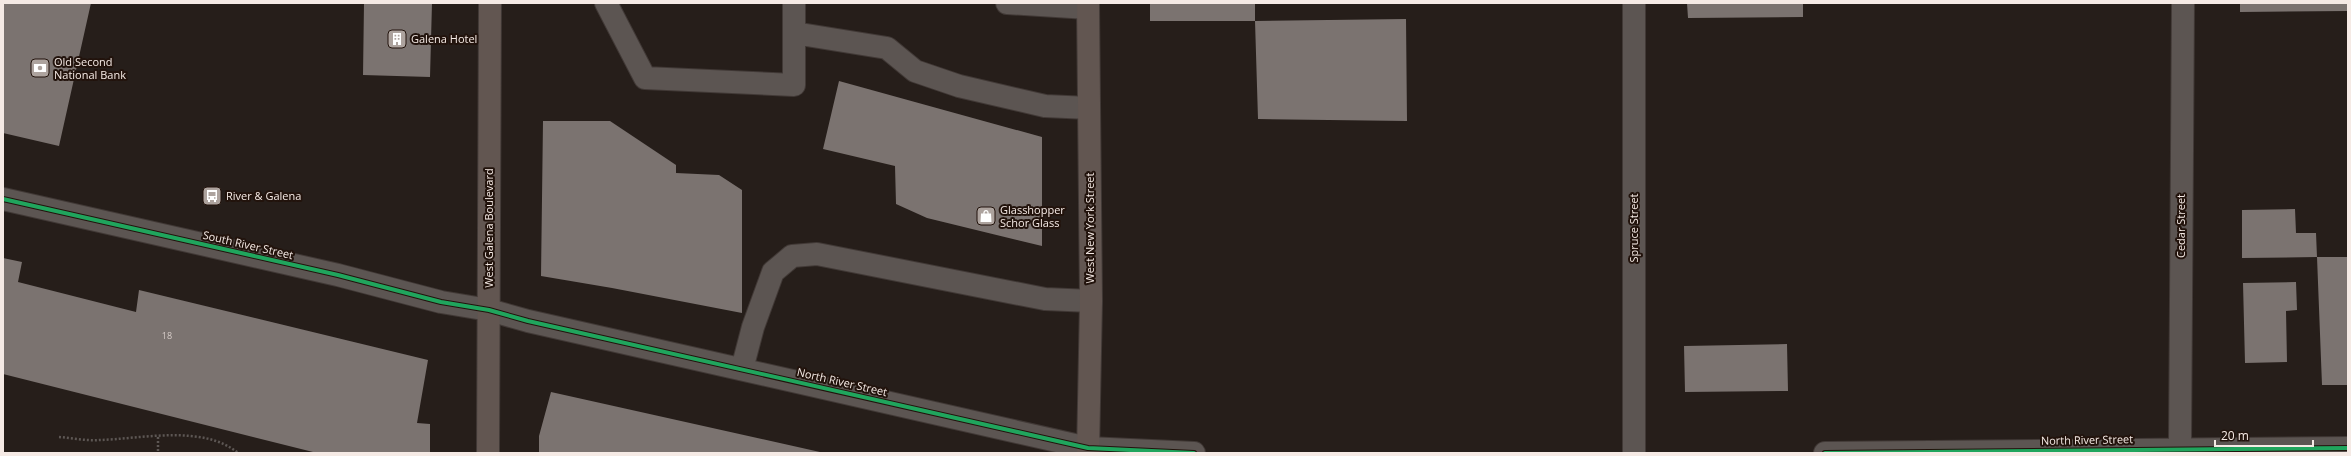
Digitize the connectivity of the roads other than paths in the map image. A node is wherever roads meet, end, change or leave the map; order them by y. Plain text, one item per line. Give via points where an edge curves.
1 (490, 3) edge
2 (606, 3) edge
3 (794, 3) edge
4 (1007, 3) edge
5 (1634, 3) edge
6 (2183, 3) edge
7 (1088, 6) edge
8 (794, 33) junction
9 (1089, 108) junction
10 (3, 199) edge
11 (1091, 301) junction
12 (489, 310) junction
13 (742, 369) junction
14 (2180, 448) junction
15 (2348, 448) edge
16 (1088, 451) edge
17 (488, 453) edge
18 (1194, 453) edge
19 (1634, 453) edge
20 (1825, 453) edge

1 - 12 main road, West Galena Boulevard
2 - 8 street via 645,78 794,85
3 - 8 street
4 - 7 street
5 - 19 street, Spruce Street
6 - 14 street, Cedar Street
7 - 9 main road, West New York Street
8 - 9 street via 887,48 915,71 959,86 1045,106
9 - 11 main road, West New York Street
10 - 12 street, South River Street via 338,275 441,302
11 - 13 street via 1045,299 817,254 792,256 773,272 753,326
11 - 16 main road, West New York Street
12 - 13 street, North River Street
12 - 17 main road, West Galena Boulevard
13 - 16 street, North River Street
14 - 15 street, North River Street
14 - 20 street, North River Street
16 - 18 street, North River Street

